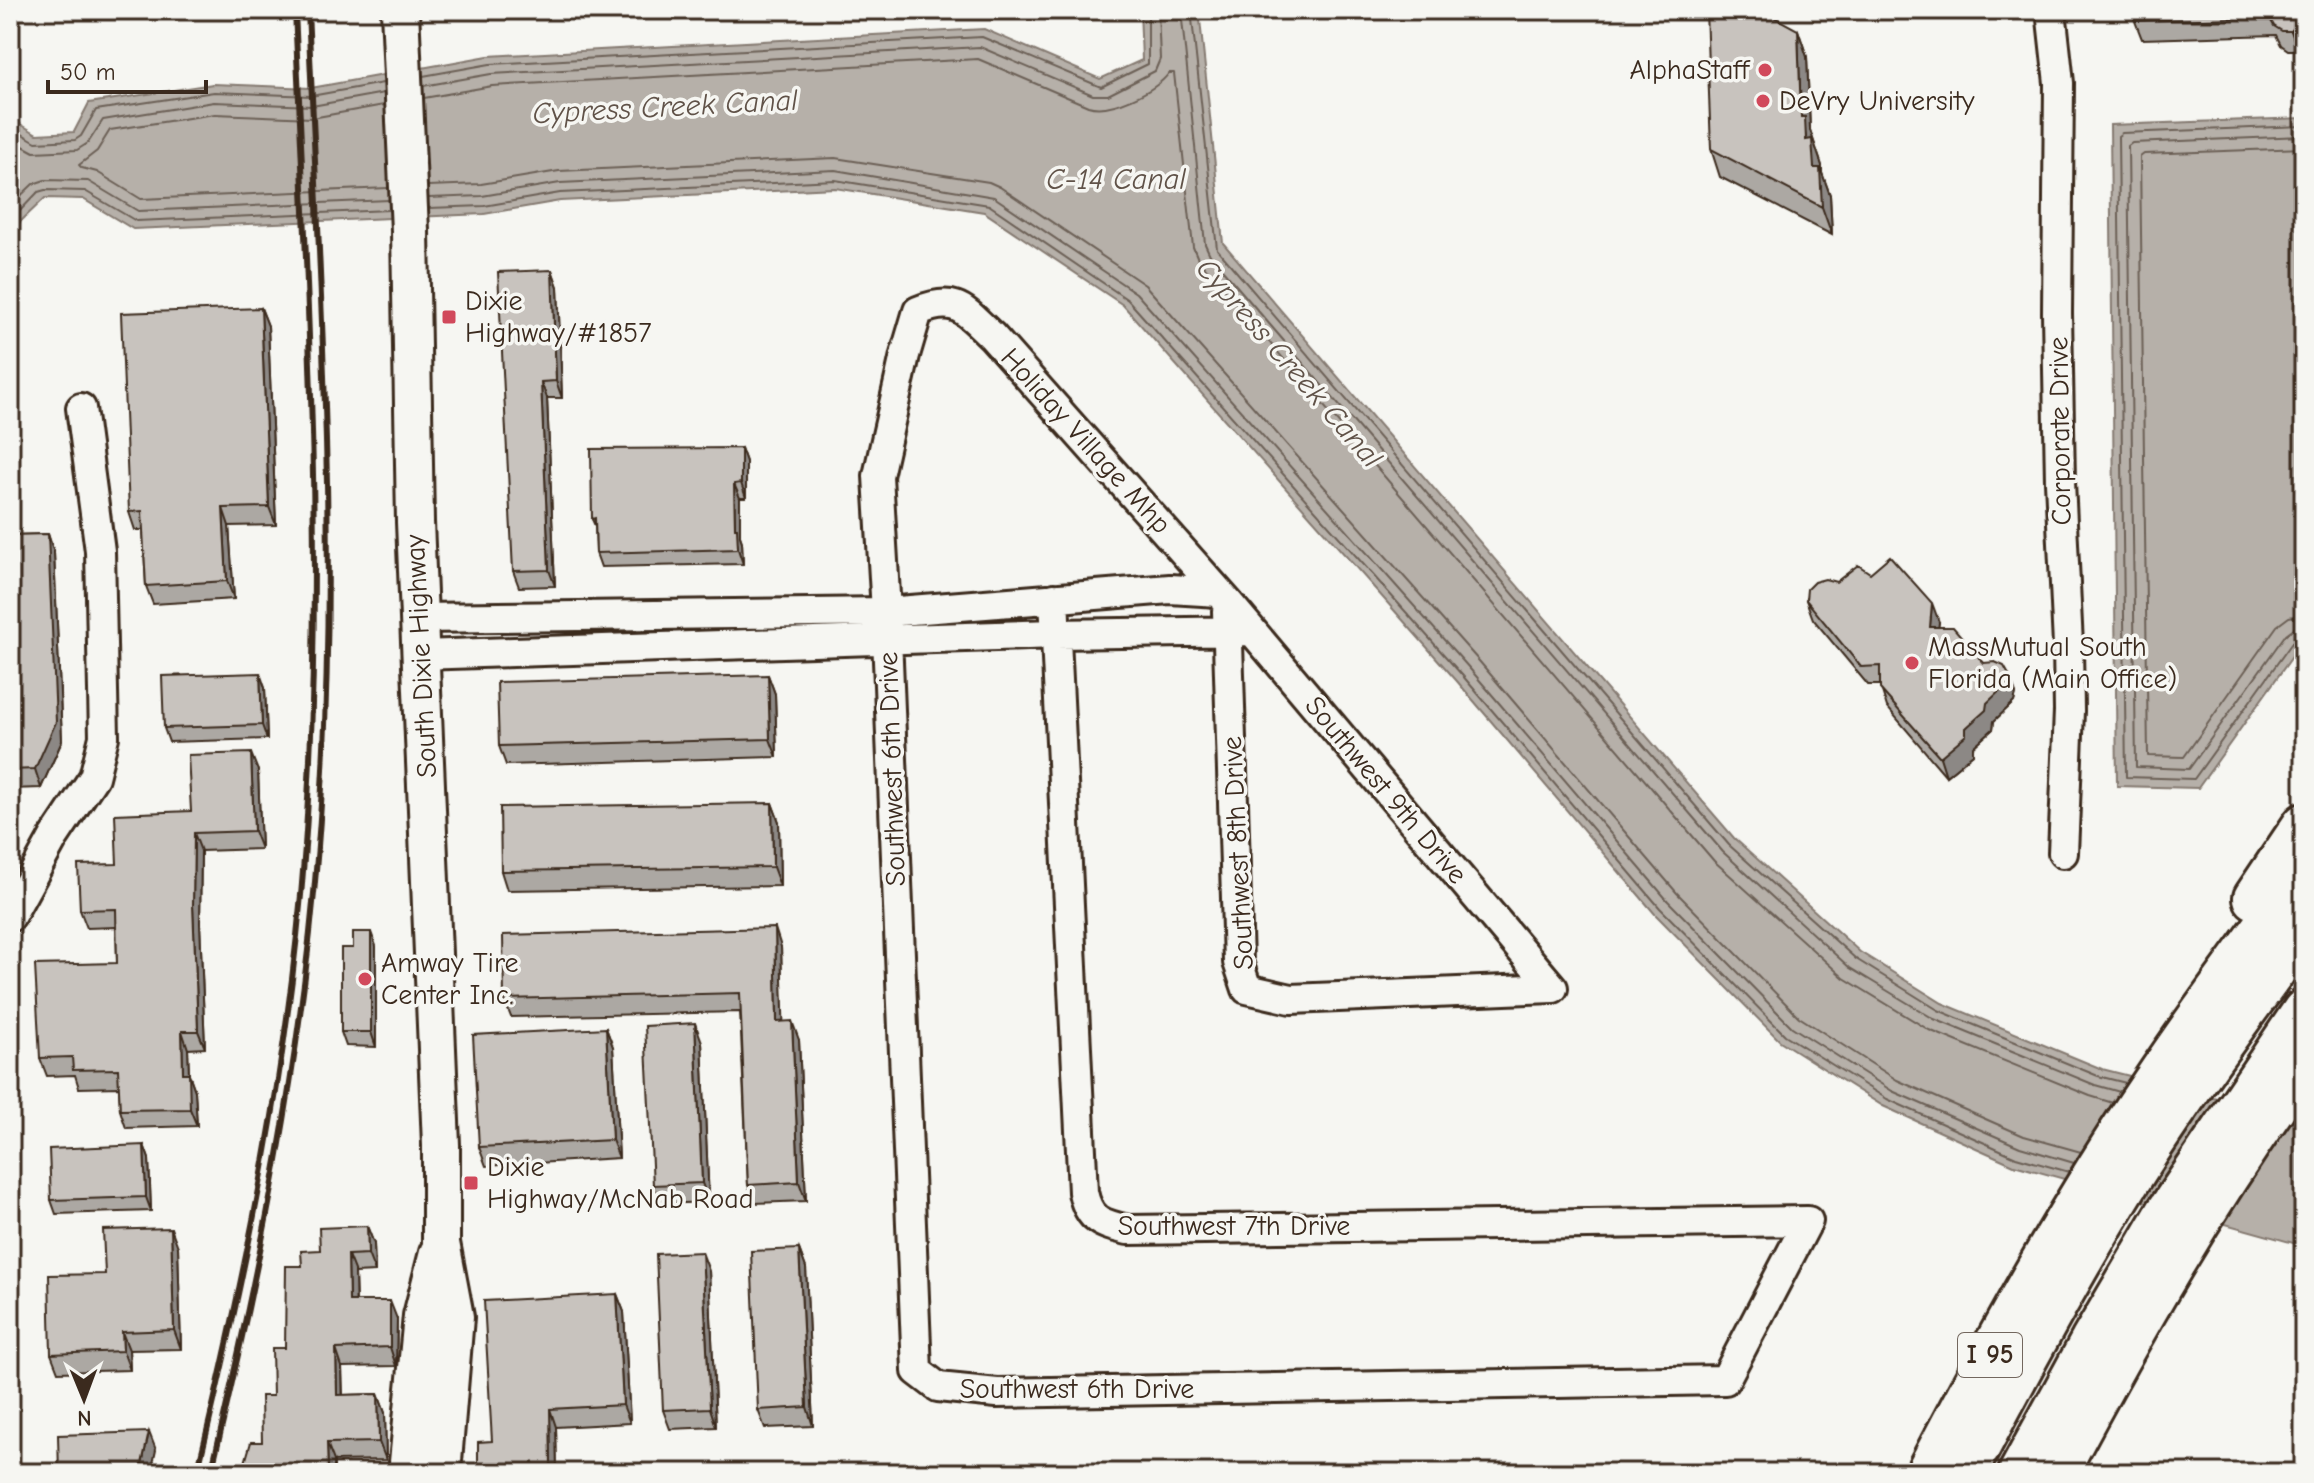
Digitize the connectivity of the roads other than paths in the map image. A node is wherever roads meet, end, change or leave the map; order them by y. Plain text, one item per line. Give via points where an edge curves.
1 (400, 10) edge
2 (2051, 10) edge
3 (81, 408) dead end
4 (1223, 597) junction
5 (1054, 598) junction
6 (886, 612) junction
7 (419, 618) junction
8 (1240, 631) junction
9 (1056, 634) junction
10 (887, 641) junction
11 (420, 655) junction
12 (2304, 825) edge
13 (2063, 853) dead end
14 (2304, 874) edge
15 (10, 917) edge
16 (2304, 930) edge
17 (1553, 988) joint
18 (2304, 1011) edge
19 (2202, 1041) junction
20 (2292, 1065) edge
21 (1808, 1221) joint
22 (441, 1243) junction
23 (2072, 1245) junction
24 (2152, 1266) junction
25 (407, 1473) edge
26 (442, 1473) edge
27 (1927, 1473) edge
28 (1965, 1473) edge
29 (2020, 1473) edge
30 (2056, 1473) edge

1 - 7 main road, South Dixie Highway
2 - 13 street, Corporate Drive via 2059,83 2057,313 2069,711
3 - 15 street via 100,551 104,737 94,777
4 - 5 street via 1170,589
4 - 6 street, Holiday Village Mhp via 992,336 961,308 940,302 918,311 878,476
4 - 8 street, Southwest 9th Drive
5 - 6 street
5 - 9 street, Southwest 7th Drive
6 - 7 street
6 - 10 street, Southwest 6th Drive
7 - 11 main road, South Dixie Highway
8 - 9 street
8 - 17 street, Southwest 9th Drive
8 - 17 street, Southwest 8th Drive via 1238,962 1247,989 1291,999
9 - 10 street
9 - 21 street, Southwest 7th Drive via 1083,1192 1086,1206 1102,1224 1128,1230
10 - 11 street
10 - 21 street, Southwest 6th Drive via 917,1371 938,1387 997,1393 1725,1380
11 - 22 main road, South Dixie Highway
12 - 19 highway via 2224,943
14 - 19 highway, I 95
16 - 19 highway
18 - 20 highway
19 - 23 highway, I 95 via 2150,1088
20 - 24 highway via 2232,1169
22 - 25 main road, South Dixie Highway via 422,1316
22 - 26 main road, South Dixie Highway via 455,1317
23 - 27 highway, I 95 via 2006,1326
23 - 28 highway
24 - 29 highway
24 - 30 highway

